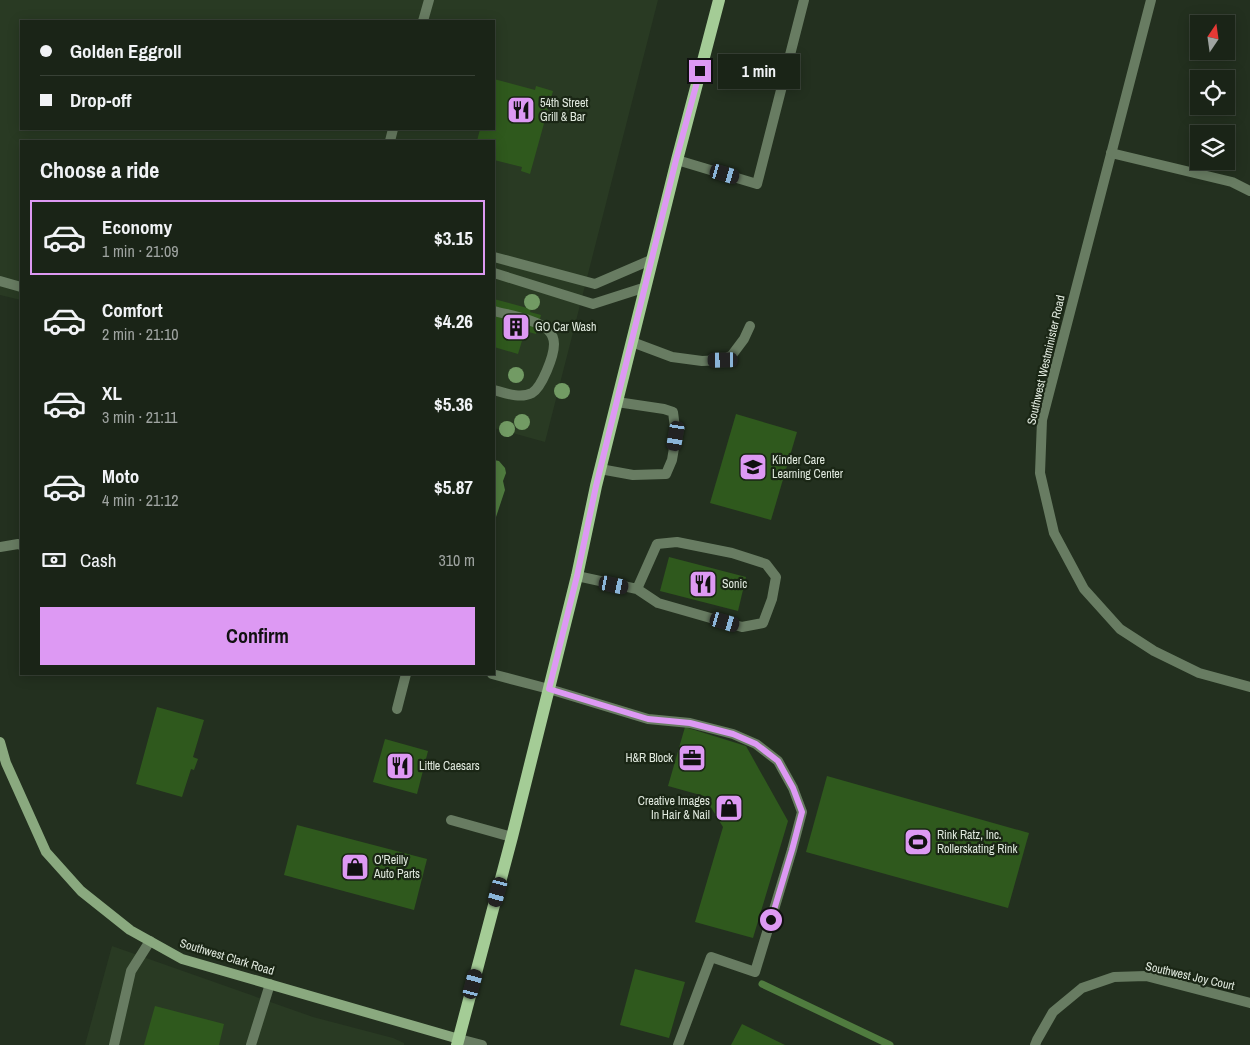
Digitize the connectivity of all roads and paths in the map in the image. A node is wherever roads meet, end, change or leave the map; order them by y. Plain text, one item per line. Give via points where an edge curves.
1 (429, 0) edge
2 (719, 0) edge
3 (804, 0) edge
4 (1151, 0) edge
5 (423, 20) edge
6 (1111, 153) junction
7 (676, 160) junction
8 (1250, 190) edge
9 (495, 258) edge
10 (653, 258) junction
11 (495, 272) edge
12 (0, 281) edge
13 (20, 287) edge
14 (646, 287) junction
15 (495, 311) edge
16 (750, 326) dead end
17 (632, 342) junction
18 (495, 390) edge
19 (617, 402) junction
20 (600, 469) junction
21 (20, 545) edge
22 (0, 547) edge
23 (577, 576) junction
24 (637, 589) junction
25 (406, 675) edge
26 (495, 675) edge
27 (1250, 687) edge
28 (549, 689) junction
29 (397, 709) dead end
30 (0, 742) edge
31 (451, 820) dead end
32 (512, 837) junction
33 (150, 941) junction
34 (270, 984) junction
35 (1250, 1003) edge
36 (458, 1042) edge
37 (114, 1045) edge
38 (252, 1045) edge
39 (482, 1045) edge
40 (678, 1045) edge
41 (1035, 1045) edge

1 - 5 street
2 - 7 main road
3 - 7 street via 757,184
4 - 6 street, Southwest Westminister Road
6 - 8 street via 1232,182
6 - 27 street, Southwest Westminister Road via 1042,420 1040,473 1054,533 1084,589 1120,629 1154,651 1198,672
7 - 10 main road
9 - 10 street via 595,284
10 - 14 main road
11 - 14 street via 592,304
12 - 13 street
14 - 17 main road
15 - 18 street via 547,328 554,345 549,366 534,392 525,395
16 - 17 street via 732,355 723,360 672,357
17 - 19 main road
19 - 20 main road
19 - 20 street via 673,412 676,436 672,460 666,474
20 - 23 main road
21 - 22 street
23 - 24 street
23 - 28 main road
24 - 24 street via 658,603 742,626 763,623 776,577 766,564 732,553 677,542 657,544
25 - 29 street
26 - 28 street
28 - 32 main road
28 - 40 street via 648,719 690,723 733,734 756,744 778,761 802,812 755,972 711,957
30 - 33 street, Southwest Clark Road via 6,763 46,852 81,891 130,930
31 - 32 street
32 - 36 main road
33 - 34 street, Southwest Clark Road via 182,959
33 - 37 street via 131,971
34 - 36 street, Southwest Clark Road
34 - 38 street
35 - 41 street, Southwest Joy Court via 1146,976 1114,977 1082,988 1053,1012
36 - 39 street

